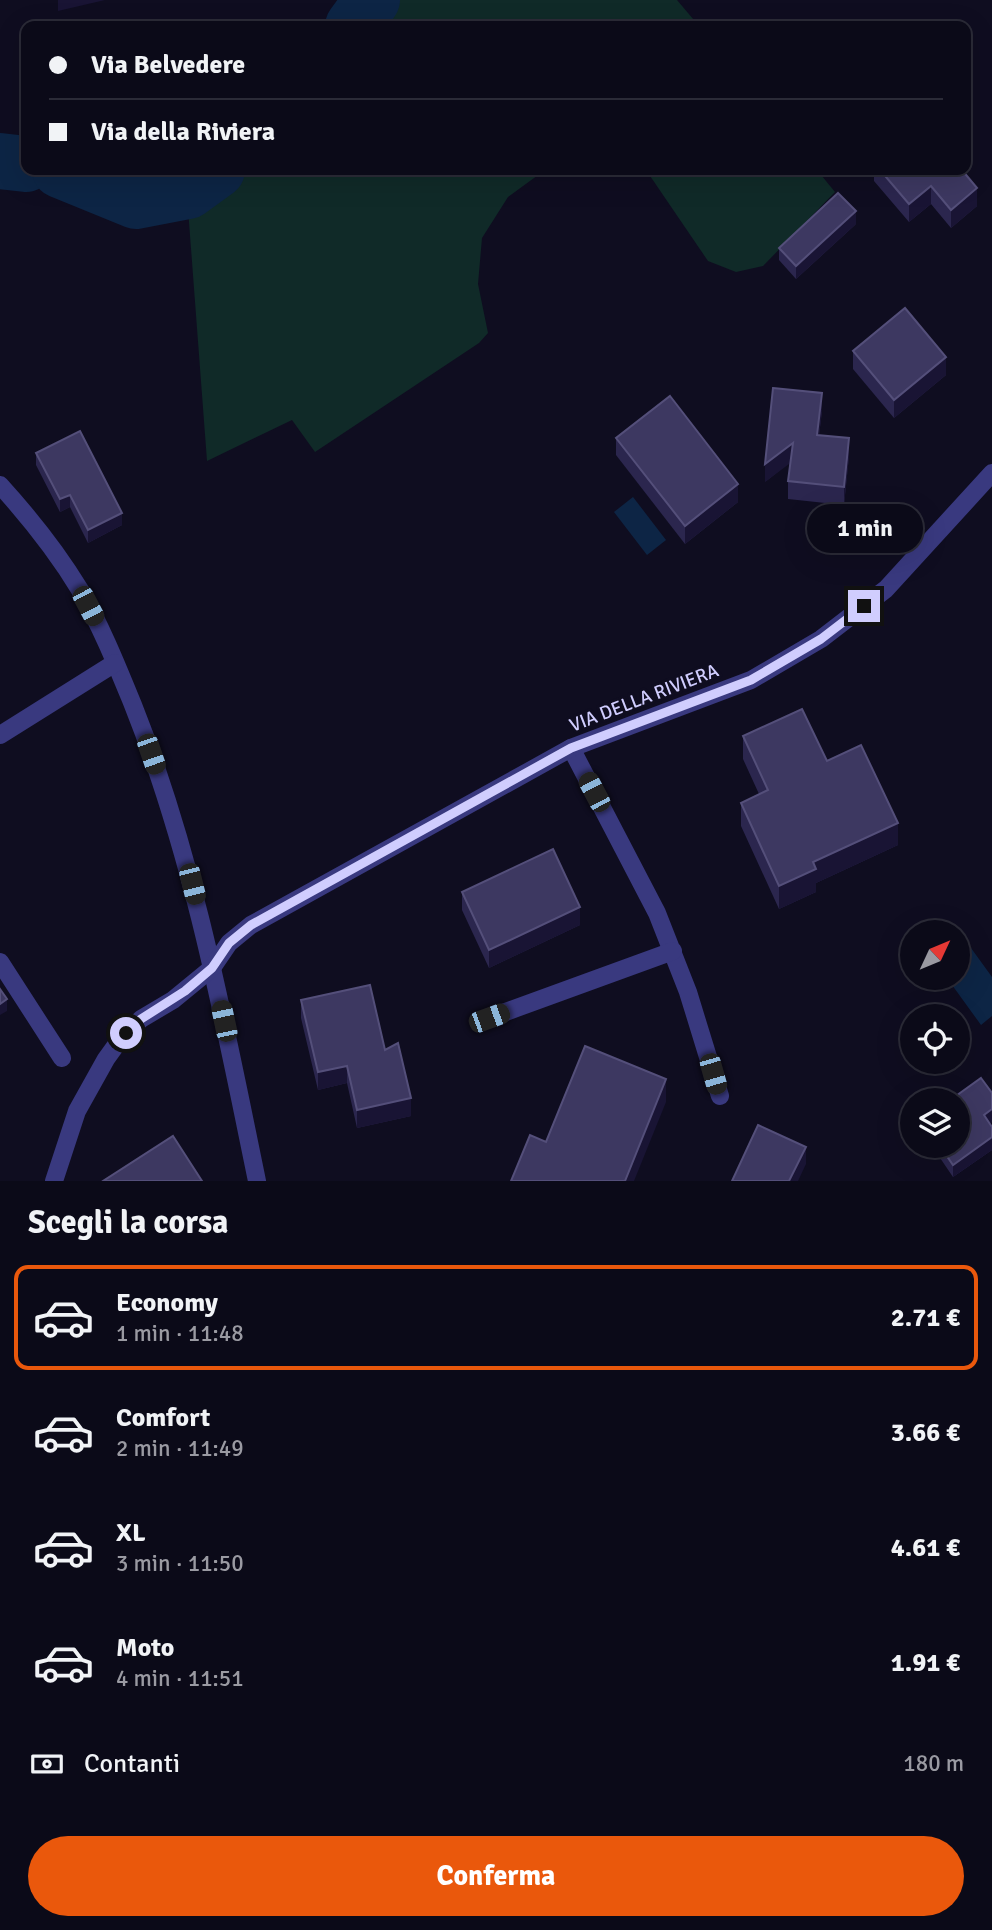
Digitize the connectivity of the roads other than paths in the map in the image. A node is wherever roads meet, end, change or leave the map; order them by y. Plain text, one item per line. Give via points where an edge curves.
1 (992, 473) edge
2 (0, 485) edge
3 (115, 663) junction
4 (0, 735) edge
5 (571, 748) junction
6 (673, 951) junction
7 (0, 962) edge
8 (212, 968) junction
9 (489, 1018) dead end
10 (62, 1058) dead end
11 (720, 1096) dead end
12 (54, 1181) edge
13 (257, 1181) edge

1 - 5 street, VIA DELLA RIVIERA via 886,589 821,639 751,680
2 - 3 street via 72,578
3 - 4 street
3 - 8 street via 162,785
5 - 6 street
5 - 8 street, VIA DELLA RIVIERA via 251,925 229,943
6 - 9 street
6 - 11 street
7 - 10 street
8 - 12 street, VIA DELLA RIVIERA via 141,1019 113,1049 77,1111
8 - 13 street

